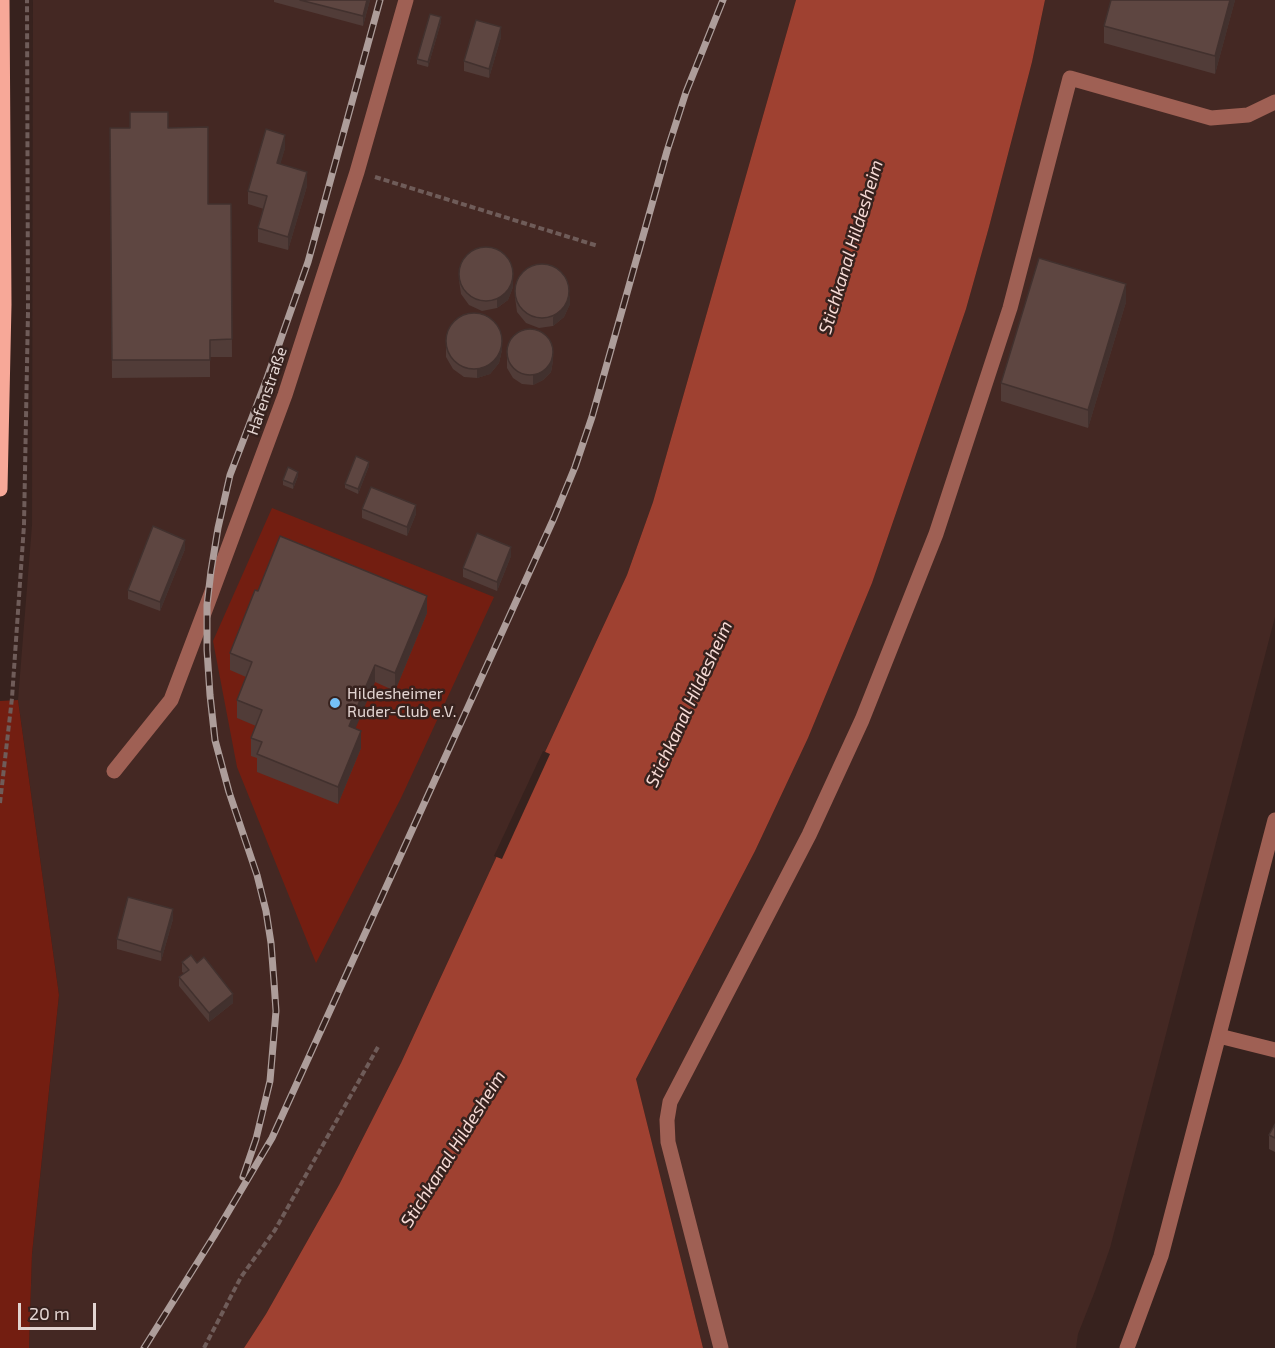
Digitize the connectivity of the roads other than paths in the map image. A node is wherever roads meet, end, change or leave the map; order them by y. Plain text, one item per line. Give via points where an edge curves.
1 (2, 0) edge
2 (406, 0) edge
3 (1275, 102) edge
4 (0, 489) edge
5 (114, 771) dead end
6 (1275, 820) edge
7 (1219, 1036) junction
8 (1275, 1050) edge
9 (721, 1348) edge
10 (1127, 1348) edge

1 - 4 main road via 4,304
2 - 5 street, Hafenstraße via 357,172 285,395 171,700
3 - 9 street via 1248,115 1211,118 1070,78 1010,308 936,534 862,720 809,835 670,1102 668,1142
6 - 7 street
7 - 8 street
7 - 10 street via 1161,1256

